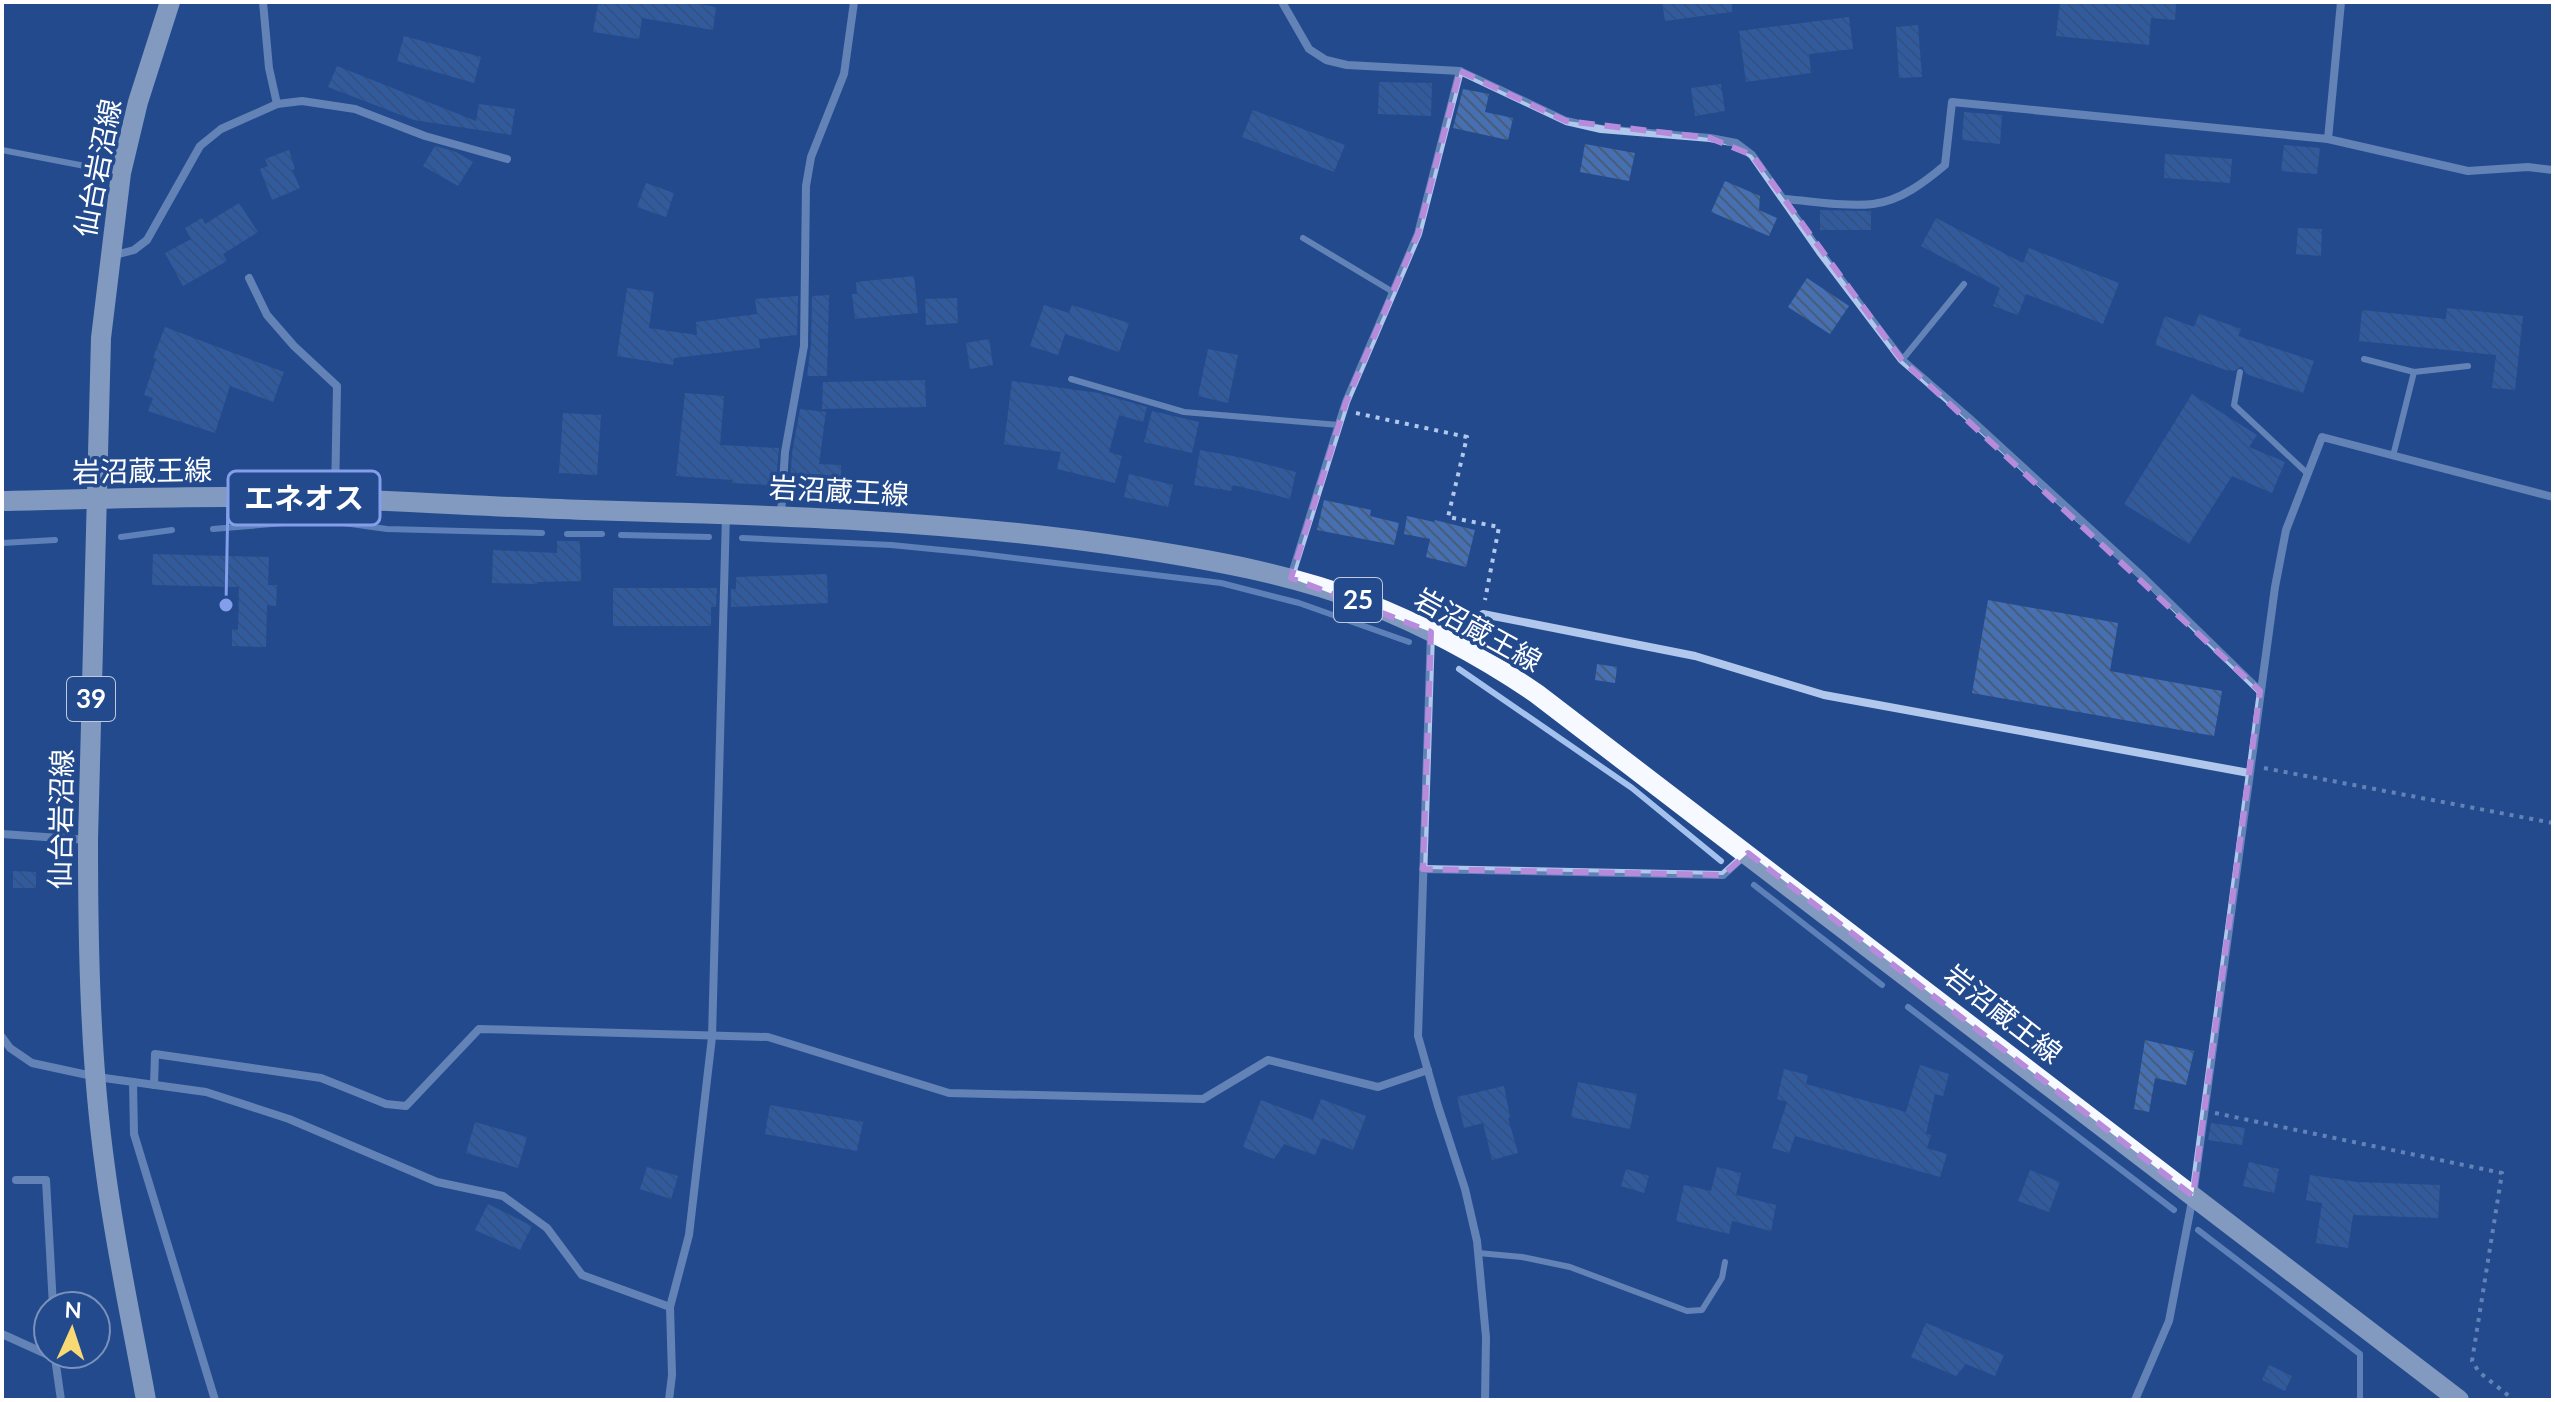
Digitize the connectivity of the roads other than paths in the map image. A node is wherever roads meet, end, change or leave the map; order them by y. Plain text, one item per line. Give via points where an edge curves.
1 (170, 2) edge
2 (263, 2) edge
3 (854, 2) edge
4 (1282, 2) edge
5 (2341, 2) edge
6 (1460, 71) junction
7 (277, 104) junction
8 (2328, 139) junction
9 (2, 150) edge
10 (507, 159) dead end
11 (2553, 170) edge
12 (121, 173) junction
13 (1784, 199) junction
14 (1303, 238) dead end
15 (110, 256) junction
16 (249, 278) dead end
17 (1964, 284) dead end
18 (1393, 292) junction
19 (2364, 359) dead end
20 (1902, 360) junction
21 (2468, 366) dead end
22 (2240, 372) dead end
23 (2414, 372) junction
24 (1071, 379) dead end
25 (1339, 425) junction
26 (2393, 456) junction
27 (2308, 474) junction
28 (2553, 497) edge
29 (335, 499) junction
30 (95, 500) junction
31 (2, 501) edge
32 (726, 514) junction
33 (781, 515) junction
34 (1291, 578) junction
35 (1431, 632) junction
36 (1454, 643) junction
37 (2260, 691) junction
38 (2250, 769) junction
39 (2, 834) edge
40 (88, 840) junction
41 (1748, 853) junction
42 (1423, 869) junction
43 (2, 1037) edge
44 (712, 1037) junction
45 (1428, 1070) junction
46 (97, 1077) junction
47 (133, 1082) junction
48 (154, 1085) junction
49 (16, 1180) dead end
50 (2193, 1196) junction
51 (1478, 1253) junction
52 (1725, 1262) dead end
53 (52, 1290) edge
54 (670, 1307) junction
55 (2, 1334) edge
56 (32, 1346) edge
57 (57, 1370) edge
58 (61, 1400) edge
59 (146, 1400) edge
60 (215, 1400) edge
61 (669, 1400) edge
62 (1485, 1400) edge
63 (2135, 1400) edge
64 (2459, 1400) edge

1 - 12 main road, 仙台岩沼線 / 39
2 - 7 street
3 - 33 street via 844,74 811,157 806,186 804,346 785,452
4 - 6 street via 1309,49 1326,60
5 - 8 street
6 - 13 street via 1566,121 1736,143 1752,155
6 - 18 street via 1418,234
7 - 10 street via 302,101 355,109
7 - 15 street via 221,129 200,146 147,240 134,250
8 - 11 street via 2468,171
8 - 13 street via 1952,102 1945,165 1925,182 1874,204
9 - 12 lane
12 - 15 main road, 仙台岩沼線 / 39
13 - 20 street
14 - 18 lane
15 - 30 main road, 仙台岩沼線 / 39
16 - 29 street via 267,315 337,386
17 - 20 lane
18 - 25 street
19 - 23 lane
20 - 37 street via 2145,579
21 - 23 lane
22 - 27 lane via 2234,405
23 - 26 lane
24 - 25 lane via 1184,412
25 - 34 street
26 - 27 street via 2322,437
26 - 28 street
27 - 37 street via 2286,530
29 - 30 main road, 岩沼蔵王線 / 25
29 - 32 main road, 岩沼蔵王線 / 25
30 - 31 main road, 岩沼蔵王線 / 25
30 - 40 main road, 仙台岩沼線 / 39
32 - 33 main road, 岩沼蔵王線 / 25
32 - 44 street
33 - 34 main road, 岩沼蔵王線 / 25 via 1082,540
34 - 35 main road, 岩沼蔵王線 / 25
35 - 36 main road, 岩沼蔵王線 / 25
35 - 42 street
36 - 38 street via 1483,614 1695,656 1824,695
36 - 41 main road, 岩沼蔵王線 / 25 via 1537,694
37 - 38 street
38 - 50 street
39 - 40 street
40 - 46 main road, 仙台岩沼線 / 39
41 - 42 street via 1723,875
41 - 50 main road, 岩沼蔵王線 / 25
42 - 45 street via 1418,1036
43 - 46 street via 32,1063
44 - 45 street via 768,1037 949,1093 1203,1099 1268,1060 1378,1087
44 - 48 street via 479,1029 406,1106 386,1104 321,1078 155,1054
44 - 54 street via 689,1235
45 - 51 street via 1465,1189
46 - 47 street
46 - 59 main road, 仙台岩沼線 / 39 via 105,1167
47 - 48 street
47 - 60 street via 134,1134
48 - 54 street via 206,1092 289,1119 437,1182 503,1196 547,1228 582,1275
49 - 53 street via 46,1180
50 - 63 street via 2169,1321
50 - 64 main road, 岩沼蔵王線 / 25
51 - 52 lane via 1570,1267 1687,1311 1702,1310 1722,1278
51 - 62 street
54 - 61 street
55 - 56 street
57 - 58 street

